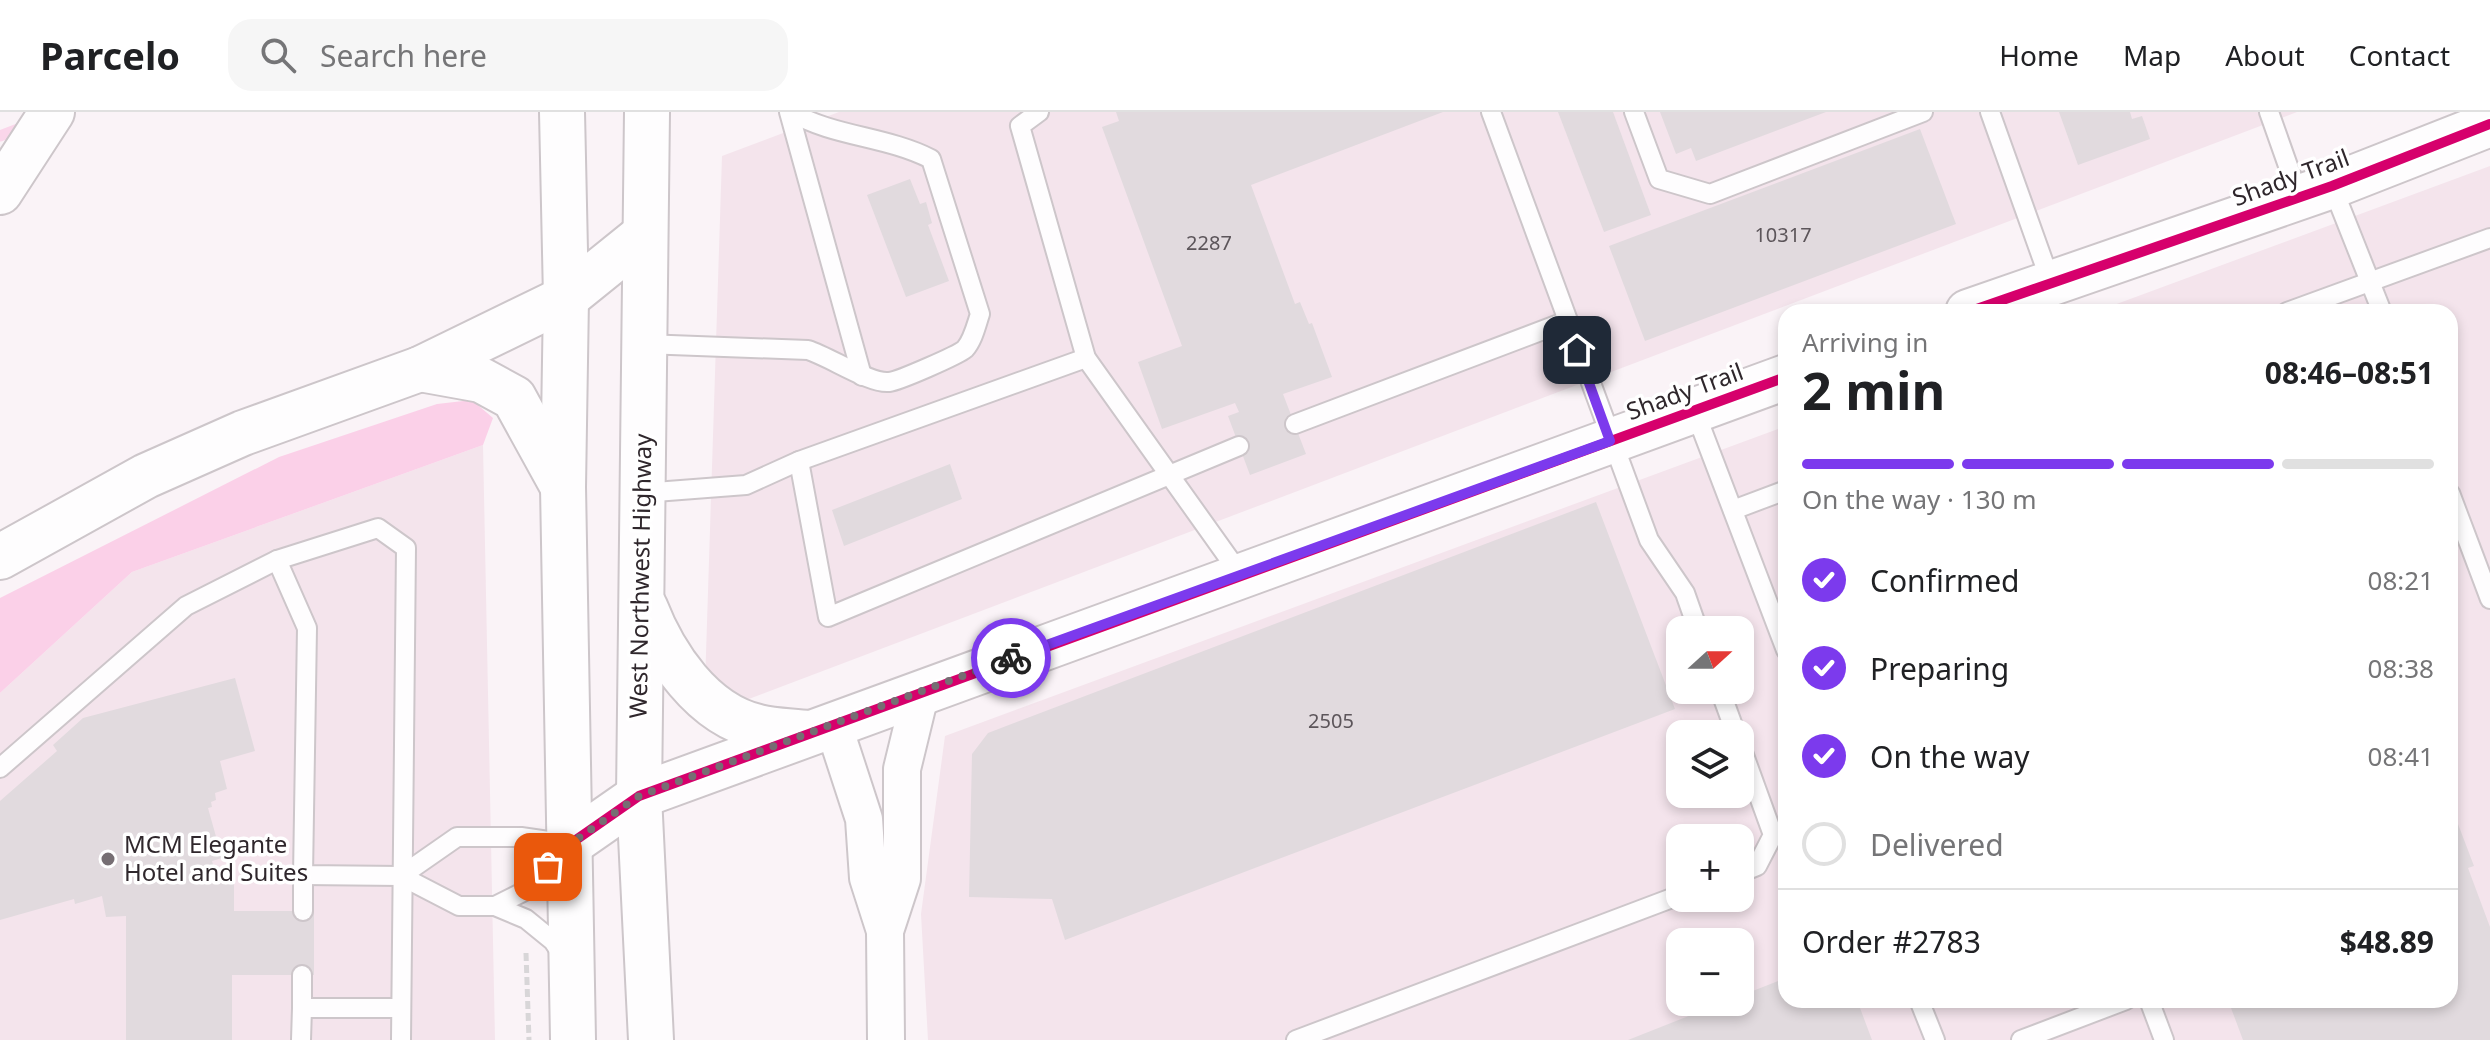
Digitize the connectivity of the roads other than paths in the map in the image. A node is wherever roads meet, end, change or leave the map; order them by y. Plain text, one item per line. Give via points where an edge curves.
1 (52, 112) edge
2 (562, 112) edge
3 (647, 112) edge
4 (790, 112) edge
5 (1039, 112) edge
6 (1491, 112) edge
7 (1634, 112) edge
8 (1923, 112) edge
9 (1990, 112) edge
10 (2269, 112) edge
11 (2490, 124) edge
12 (2316, 191) junction
13 (0, 192) edge
14 (644, 235) junction
15 (2490, 238) edge
16 (2371, 282) junction
17 (2051, 283) junction
18 (566, 298) junction
19 (2000, 304) edge
20 (2309, 304) edge
21 (2379, 304) edge
22 (1567, 321) junction
23 (644, 344) junction
24 (1086, 358) junction
25 (420, 369) junction
26 (862, 376) junction
27 (1778, 380) edge
28 (1694, 409) junction
29 (1295, 424) dead end
30 (1610, 441) junction
31 (1239, 446) dead end
32 (799, 461) junction
33 (1170, 474) junction
34 (563, 487) junction
35 (642, 493) junction
36 (1778, 493) edge
37 (1733, 510) junction
38 (2458, 514) edge
39 (0, 557) edge
40 (277, 560) junction
41 (1240, 574) junction
42 (641, 597) junction
43 (2490, 599) edge
44 (1778, 606) edge
45 (1693, 616) edge
46 (921, 691) junction
47 (820, 728) junction
48 (0, 768) edge
49 (1754, 783) edge
50 (639, 796) junction
51 (570, 844) junction
52 (1754, 867) edge
53 (303, 875) junction
54 (401, 876) junction
55 (1666, 900) edge
56 (495, 906) junction
57 (303, 911) dead end
58 (885, 931) junction
59 (571, 968) junction
60 (302, 975) dead end
61 (302, 1008) junction
62 (401, 1008) junction
63 (1922, 1008) edge
64 (2106, 1008) edge
65 (2152, 1008) edge
66 (2031, 1038) edge
67 (653, 1039) edge
68 (301, 1040) edge
69 (401, 1040) edge
70 (573, 1040) edge
71 (886, 1040) edge
72 (1296, 1040) edge
73 (1935, 1040) edge
74 (2164, 1040) edge

1 - 13 main road
2 - 18 main road
3 - 14 main road, West Northwest Highway
4 - 26 lane
4 - 26 lane via 815,126 902,145 931,159 980,314 963,350 889,382
5 - 24 lane via 1020,126
6 - 22 lane
7 - 8 lane via 1659,179 1710,194
9 - 17 lane
10 - 12 lane
11 - 12 main road, Shady Trail
12 - 16 lane
12 - 17 main road, Shady Trail
14 - 18 main road
14 - 23 main road, West Northwest Highway
15 - 16 lane
16 - 20 lane
16 - 21 lane
17 - 19 main road, Shady Trail
18 - 25 main road
18 - 34 main road
22 - 29 lane
22 - 30 lane
23 - 26 lane via 808,350 834,358
23 - 35 main road, West Northwest Highway
24 - 32 lane
24 - 33 lane
25 - 34 main road via 481,380 514,398
25 - 39 main road via 243,433 146,476
27 - 28 main road, Shady Trail
28 - 30 main road, Shady Trail
28 - 37 lane
30 - 41 main road, Shady Trail
30 - 45 lane via 1649,540 1685,593
31 - 33 lane
32 - 33 lane via 828,617
32 - 35 lane via 746,485
33 - 41 lane
34 - 51 main road
35 - 42 main road, West Northwest Highway
36 - 37 lane
37 - 44 lane
38 - 43 lane
40 - 48 lane via 186,606
40 - 53 lane via 307,628
40 - 54 lane via 378,528 406,548
41 - 46 main road, Shady Trail
42 - 47 main road via 657,638 688,683 731,716 757,727
42 - 50 main road, West Northwest Highway
46 - 47 main road, Shady Trail
46 - 58 street via 902,769 902,879
47 - 50 main road, Shady Trail
47 - 58 street via 864,819 868,878
49 - 52 lane via 1773,835
50 - 51 main road, Shady Trail
50 - 67 main road, West Northwest Highway
51 - 54 lane via 457,837
51 - 56 lane via 527,890
51 - 59 main road
53 - 54 lane
53 - 57 lane
54 - 56 lane via 459,906
54 - 62 lane
55 - 72 lane
56 - 59 lane via 526,919 553,941
58 - 71 street
59 - 70 main road
60 - 61 lane
61 - 62 lane
61 - 68 lane
62 - 69 lane
63 - 73 lane
64 - 66 lane
65 - 74 lane

